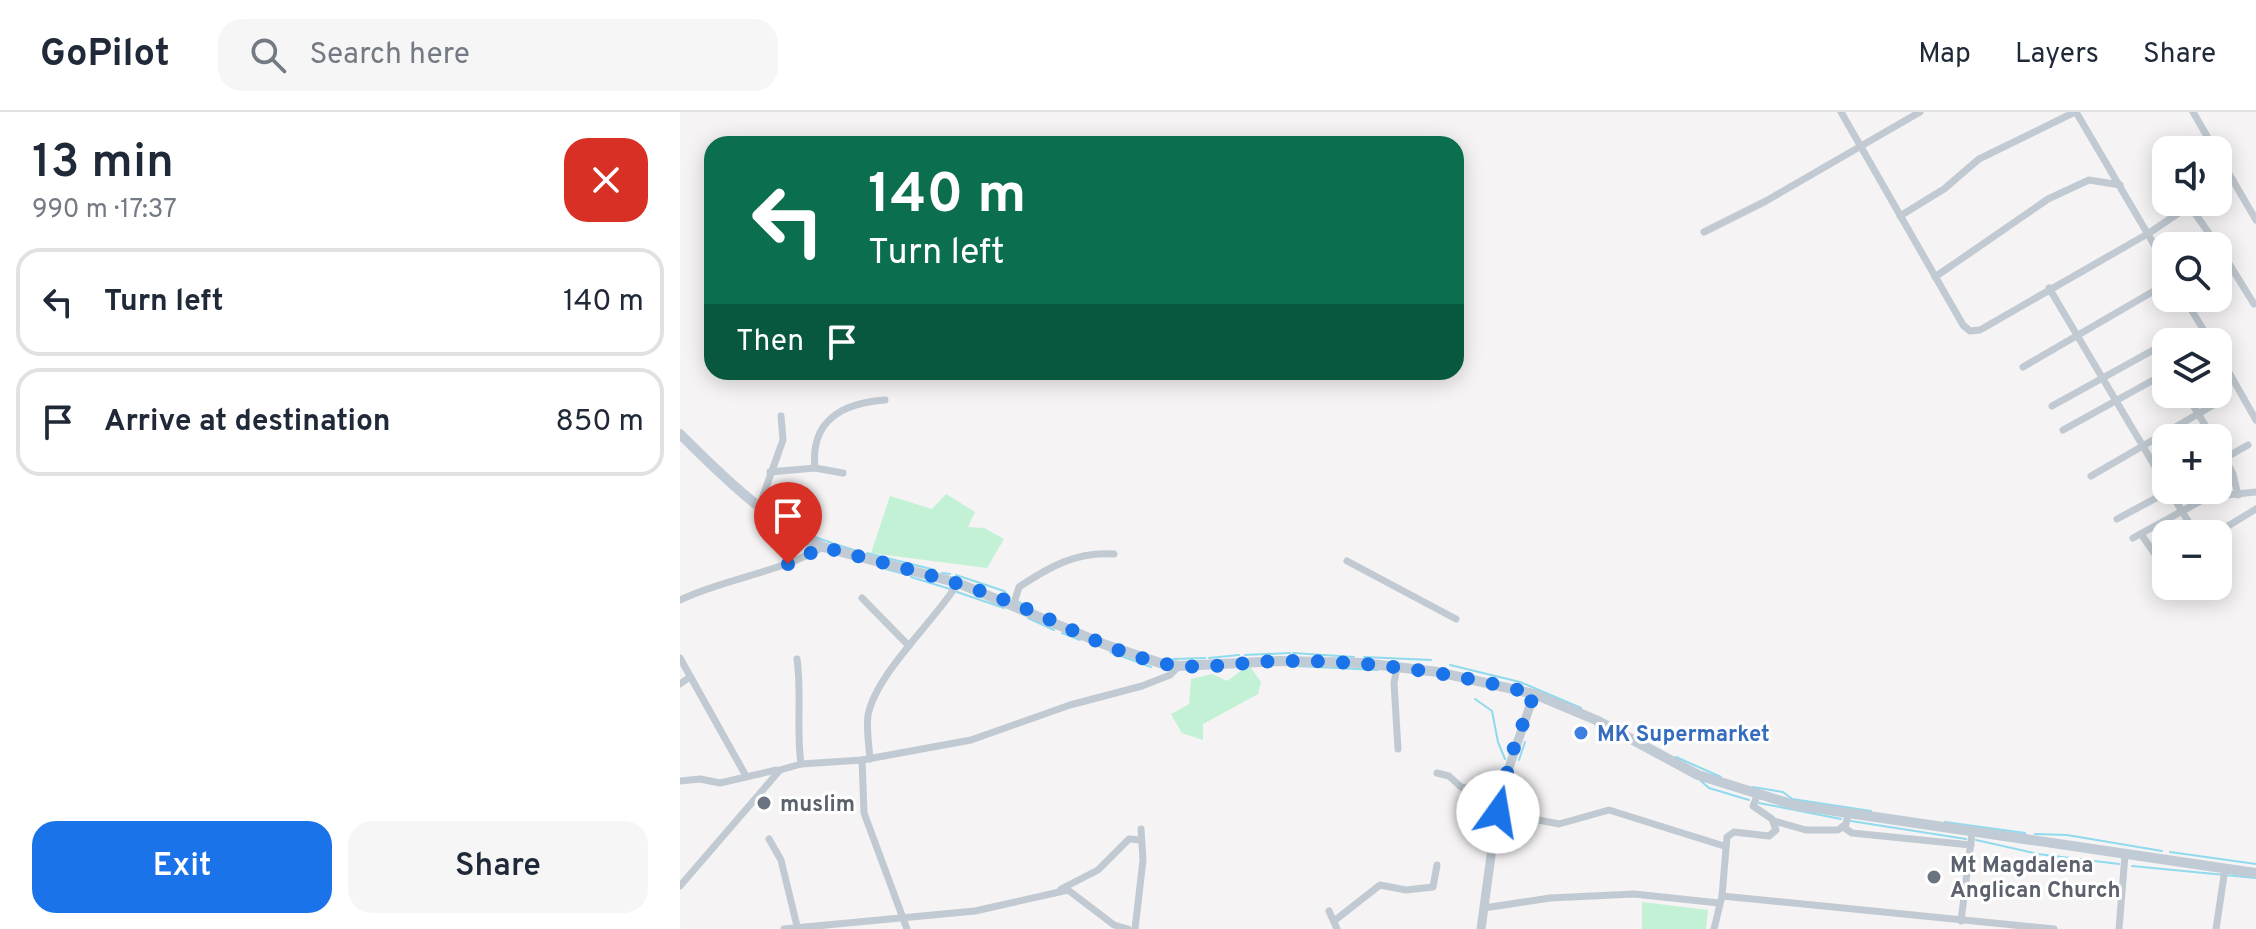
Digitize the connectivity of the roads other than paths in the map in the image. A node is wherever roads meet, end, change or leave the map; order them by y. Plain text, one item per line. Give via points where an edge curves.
1 (1841, 112) edge
2 (1920, 112) edge
3 (2076, 112) edge
4 (2193, 112) edge
5 (2207, 136) edge
6 (1861, 147) junction
7 (2233, 180) edge
8 (2120, 185) junction
9 (1900, 216) junction
10 (2174, 216) edge
11 (2256, 220) edge
12 (1704, 232) dead end
13 (2149, 233) junction
14 (2152, 239) edge
15 (2232, 269) edge
16 (1935, 277) junction
17 (2049, 288) junction
18 (2152, 292) edge
19 (2254, 304) edge
20 (2077, 336) junction
21 (2152, 351) edge
22 (2023, 367) dead end
23 (2232, 378) edge
24 (2103, 379) junction
25 (2152, 381) edge
26 (885, 400) dead end
27 (2116, 401) junction
28 (2052, 406) dead end
29 (2195, 408) edge
30 (2209, 408) edge
31 (2199, 414) junction
32 (781, 416) dead end
33 (2256, 420) edge
34 (2205, 424) edge
35 (2063, 430) dead end
36 (680, 434) edge
37 (2248, 445) dead end
38 (2144, 447) junction
39 (2232, 454) edge
40 (2152, 461) edge
41 (815, 468) junction
42 (770, 472) junction
43 (843, 473) dead end
44 (2091, 476) dead end
45 (2232, 482) edge
46 (2256, 492) edge
47 (2238, 495) junction
48 (2152, 500) edge
49 (2178, 504) edge
50 (759, 507) junction
51 (2256, 509) edge
52 (2182, 511) junction
53 (2117, 519) dead end
54 (2166, 520) edge
55 (2187, 520) edge
56 (2232, 524) edge
57 (2152, 528) edge
58 (823, 547) junction
59 (2152, 552) edge
60 (1114, 554) dead end
61 (1347, 561) dead end
62 (958, 583) junction
63 (862, 598) dead end
64 (680, 600) edge
65 (1014, 603) junction
66 (1456, 619) dead end
67 (909, 646) junction
68 (680, 658) edge
69 (797, 659) dead end
70 (1179, 666) junction
71 (1397, 667) junction
72 (690, 677) junction
73 (680, 684) edge
74 (1534, 694) junction
75 (1398, 749) dead end
76 (866, 759) junction
77 (801, 764) junction
78 (780, 770) junction
79 (1437, 773) dead end
80 (746, 776) junction
81 (680, 781) edge
82 (1757, 796) junction
83 (1499, 797) junction
84 (1498, 812) junction
85 (1848, 815) junction
86 (1774, 821) junction
87 (1843, 827) junction
88 (1141, 829) dead end
89 (1972, 833) junction
90 (769, 839) dead end
91 (1140, 840) junction
92 (1971, 845) junction
93 (1724, 846) junction
94 (2125, 855) junction
95 (1437, 865) dead end
96 (2225, 869) junction
97 (2256, 873) edge
98 (680, 886) edge
99 (1060, 890) junction
100 (1720, 900) junction
101 (1484, 908) junction
102 (1329, 911) dead end
103 (903, 918) junction
104 (1919, 918) junction
105 (1961, 921) junction
106 (1336, 925) edge
107 (797, 926) junction
108 (784, 929) edge
109 (907, 929) edge
110 (1128, 929) edge
111 (1135, 929) edge
112 (1481, 929) edge
113 (1714, 929) edge
114 (1924, 929) edge
115 (2054, 929) edge
116 (2119, 929) edge
117 (2216, 929) edge

1 - 6 street
2 - 6 street
3 - 8 street
3 - 9 street via 1979,159
4 - 5 street
6 - 9 street
6 - 12 street
7 - 11 street
8 - 13 street
8 - 16 street via 2089,180 2048,199
9 - 16 street
10 - 13 street
13 - 14 street
13 - 17 street
15 - 19 street
16 - 17 street via 1965,328 1973,332
17 - 20 street
18 - 20 street
20 - 22 street
20 - 24 street
21 - 24 street
23 - 33 street
24 - 27 street
24 - 28 street
25 - 27 street
26 - 41 street via 849,405 829,416 819,435
27 - 35 street
27 - 38 street
29 - 31 street
30 - 31 street
31 - 34 street
31 - 38 street
32 - 42 street via 783,440
36 - 50 main road
37 - 39 street
38 - 40 street
38 - 44 street
41 - 42 street
41 - 43 street
42 - 50 street
45 - 47 street
46 - 47 street
47 - 52 street via 2208,497
48 - 53 street
49 - 52 street
50 - 58 main road
51 - 56 street
52 - 54 street
52 - 55 street
57 - 59 street via 2137,536
58 - 62 main road
58 - 64 street
60 - 65 street via 1082,554 1053,567 1019,587
61 - 66 street
62 - 65 main road
62 - 67 street
63 - 67 street
65 - 70 main road via 1106,645
67 - 76 street via 871,706
68 - 72 street
69 - 77 street
70 - 71 main road via 1280,661
70 - 76 street via 1142,686 971,740
71 - 74 main road
71 - 75 street
72 - 73 street
72 - 80 street
74 - 82 main road via 1596,720 1698,775
74 - 83 street
76 - 77 street
76 - 103 street via 864,813
77 - 78 street
78 - 80 street
78 - 98 street
79 - 83 street via 1461,787
80 - 81 street via 720,783
82 - 85 main road
82 - 86 street via 1754,808
83 - 84 street
84 - 93 street via 1559,824 1609,810
84 - 101 street
85 - 87 street
85 - 89 main road
86 - 87 street via 1806,830
86 - 93 street via 1771,836 1734,832
87 - 92 street via 1852,833
88 - 91 street
89 - 92 street
89 - 94 main road
90 - 107 street via 781,860
91 - 99 street via 1129,839 1098,870
91 - 111 street via 1143,860
92 - 105 street
93 - 100 street
94 - 96 main road
94 - 116 street
95 - 106 street via 1433,887 1406,890 1380,885
96 - 97 main road
96 - 117 street
99 - 103 street via 975,911
99 - 110 street via 1075,893 1114,925
100 - 101 street via 1634,894
100 - 104 street
100 - 113 street
101 - 112 street
102 - 106 street
103 - 107 street
103 - 109 street
104 - 105 street
104 - 114 street
105 - 115 street
107 - 108 street

